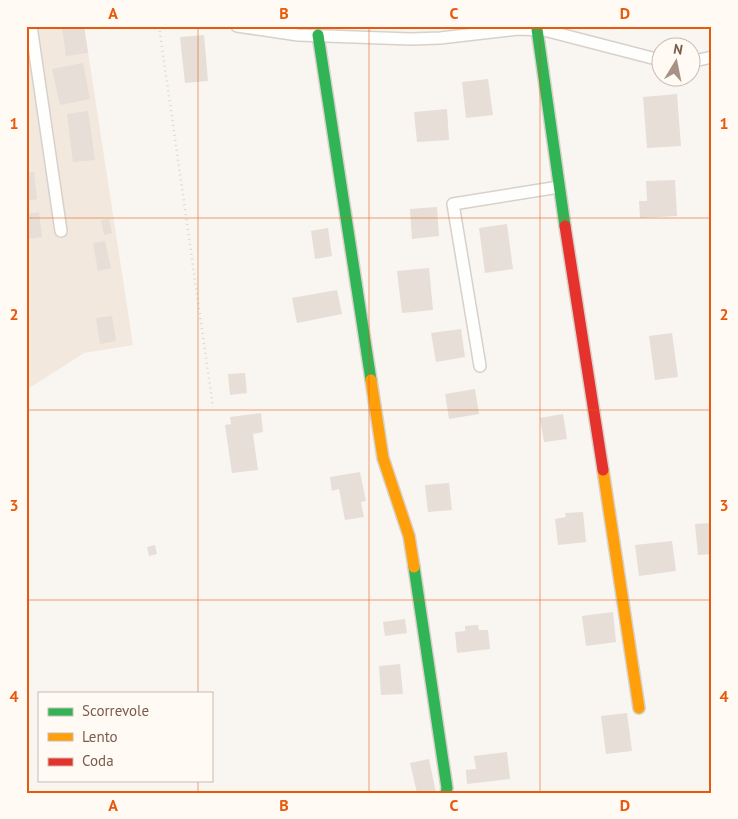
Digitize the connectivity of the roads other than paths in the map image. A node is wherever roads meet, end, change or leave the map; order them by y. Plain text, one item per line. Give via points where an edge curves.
1 (31, 26) edge
2 (237, 26) edge
3 (537, 30) junction
4 (318, 34) junction
5 (650, 57) edge
6 (558, 187) junction
7 (60, 231) dead end
8 (480, 366) dead end
9 (639, 708) dead end
10 (446, 793) edge

1 - 7 street
2 - 4 street via 276,33
3 - 4 street via 518,29 427,39
3 - 5 street
3 - 6 street
4 - 10 street via 383,458 408,536
6 - 8 street via 453,204
6 - 9 street

